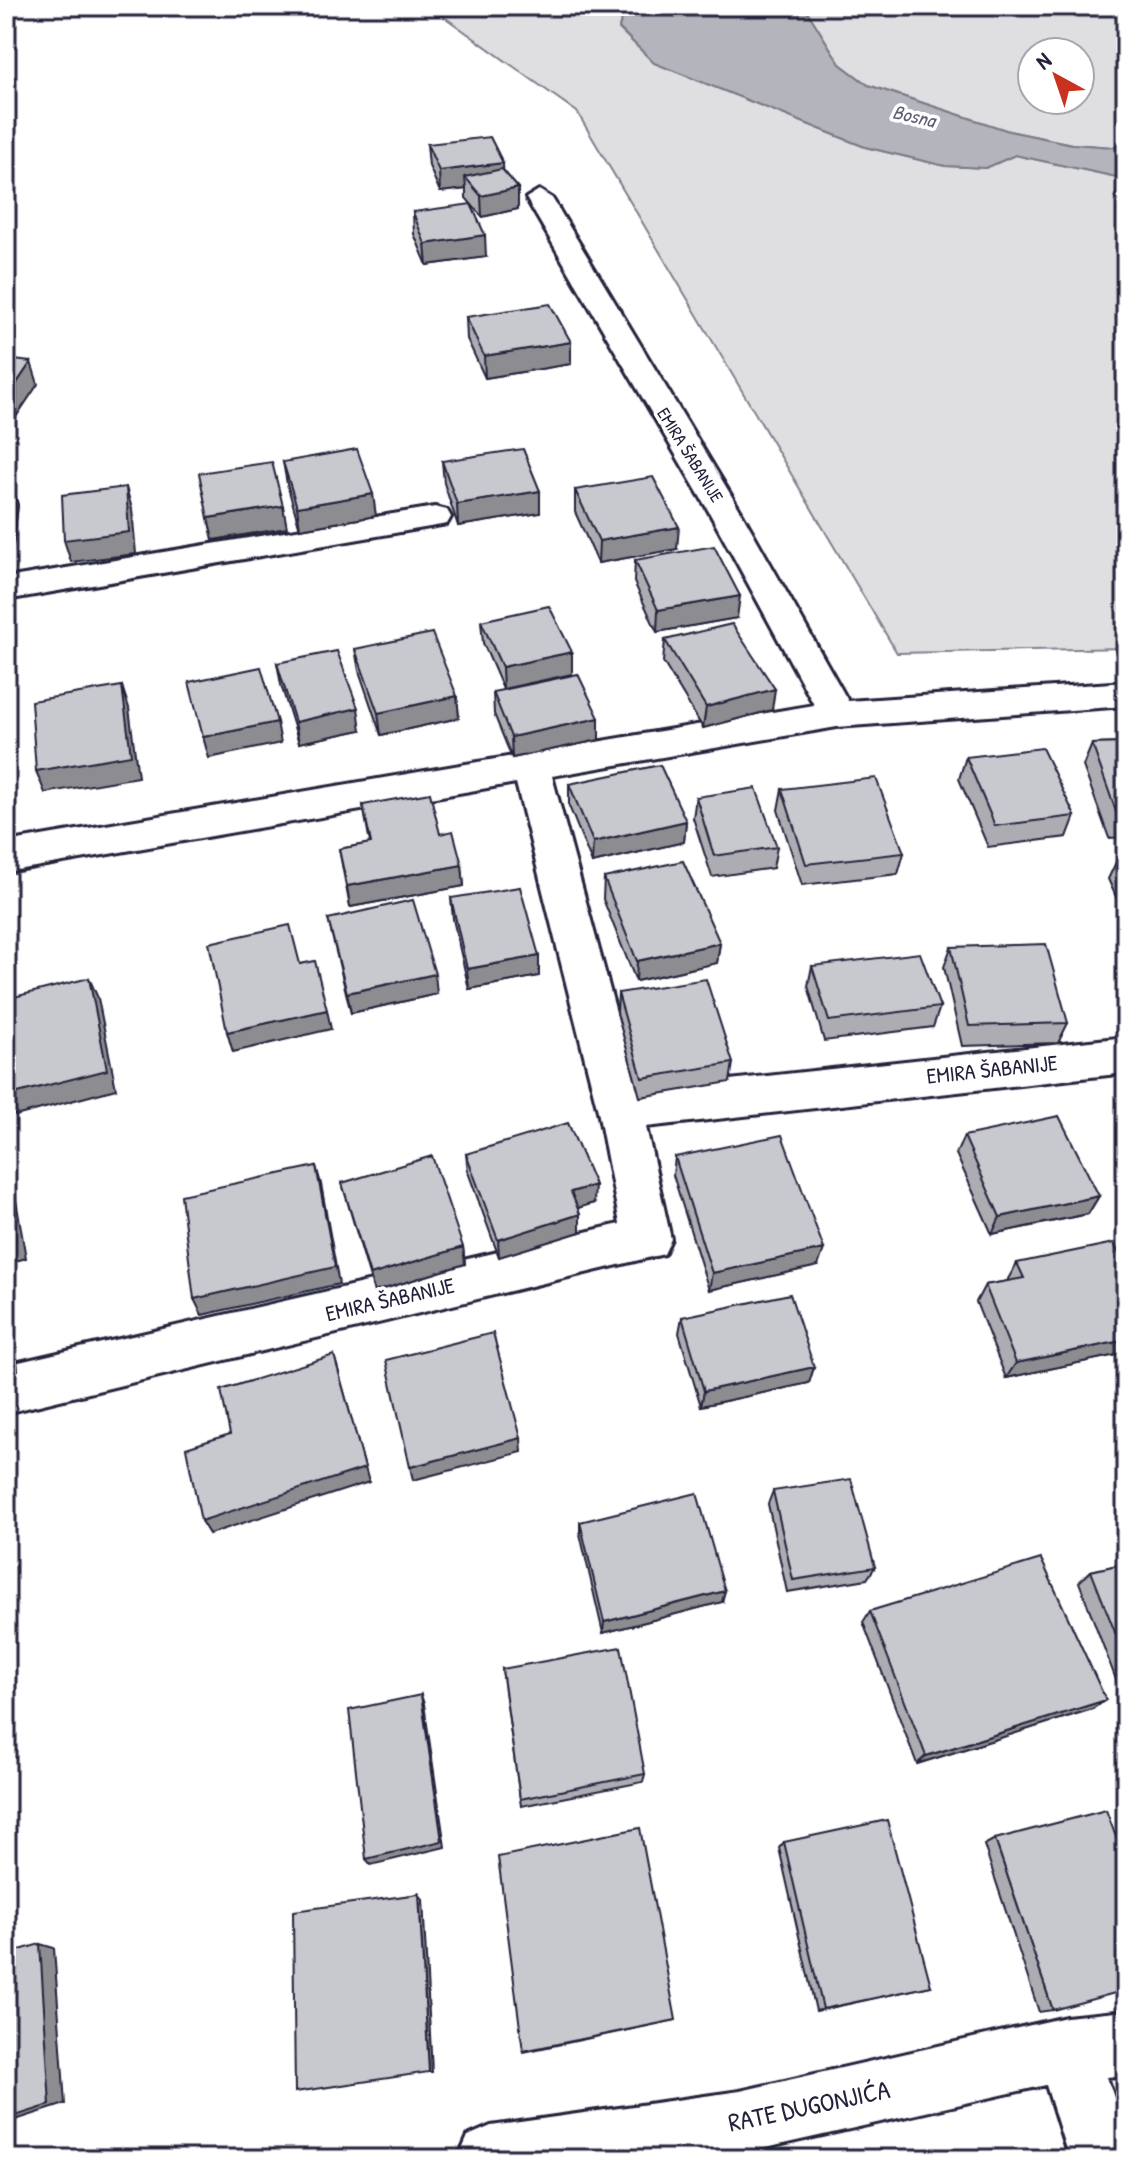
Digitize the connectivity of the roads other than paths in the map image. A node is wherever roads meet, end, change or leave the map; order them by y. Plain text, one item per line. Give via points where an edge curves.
1 (539, 198) dead end
2 (435, 517) dead end
3 (6, 589) edge
4 (1126, 694) edge
5 (837, 714) junction
6 (531, 768) junction
7 (6, 857) edge
8 (1126, 1055) edge
9 (620, 1111) junction
10 (6, 1389) edge
11 (1096, 2046) edge
12 (491, 2159) edge
13 (1102, 2159) edge

1 - 5 street, EMIRA ŠABANIJE via 724,510
2 - 3 street
4 - 5 street
5 - 6 street
6 - 7 street
6 - 9 street, EMIRA ŠABANIJE
8 - 9 street, EMIRA ŠABANIJE
9 - 10 street, EMIRA ŠABANIJE via 647,1239
11 - 12 street, RATE DUGONJIĆA via 740,2123
11 - 13 street

